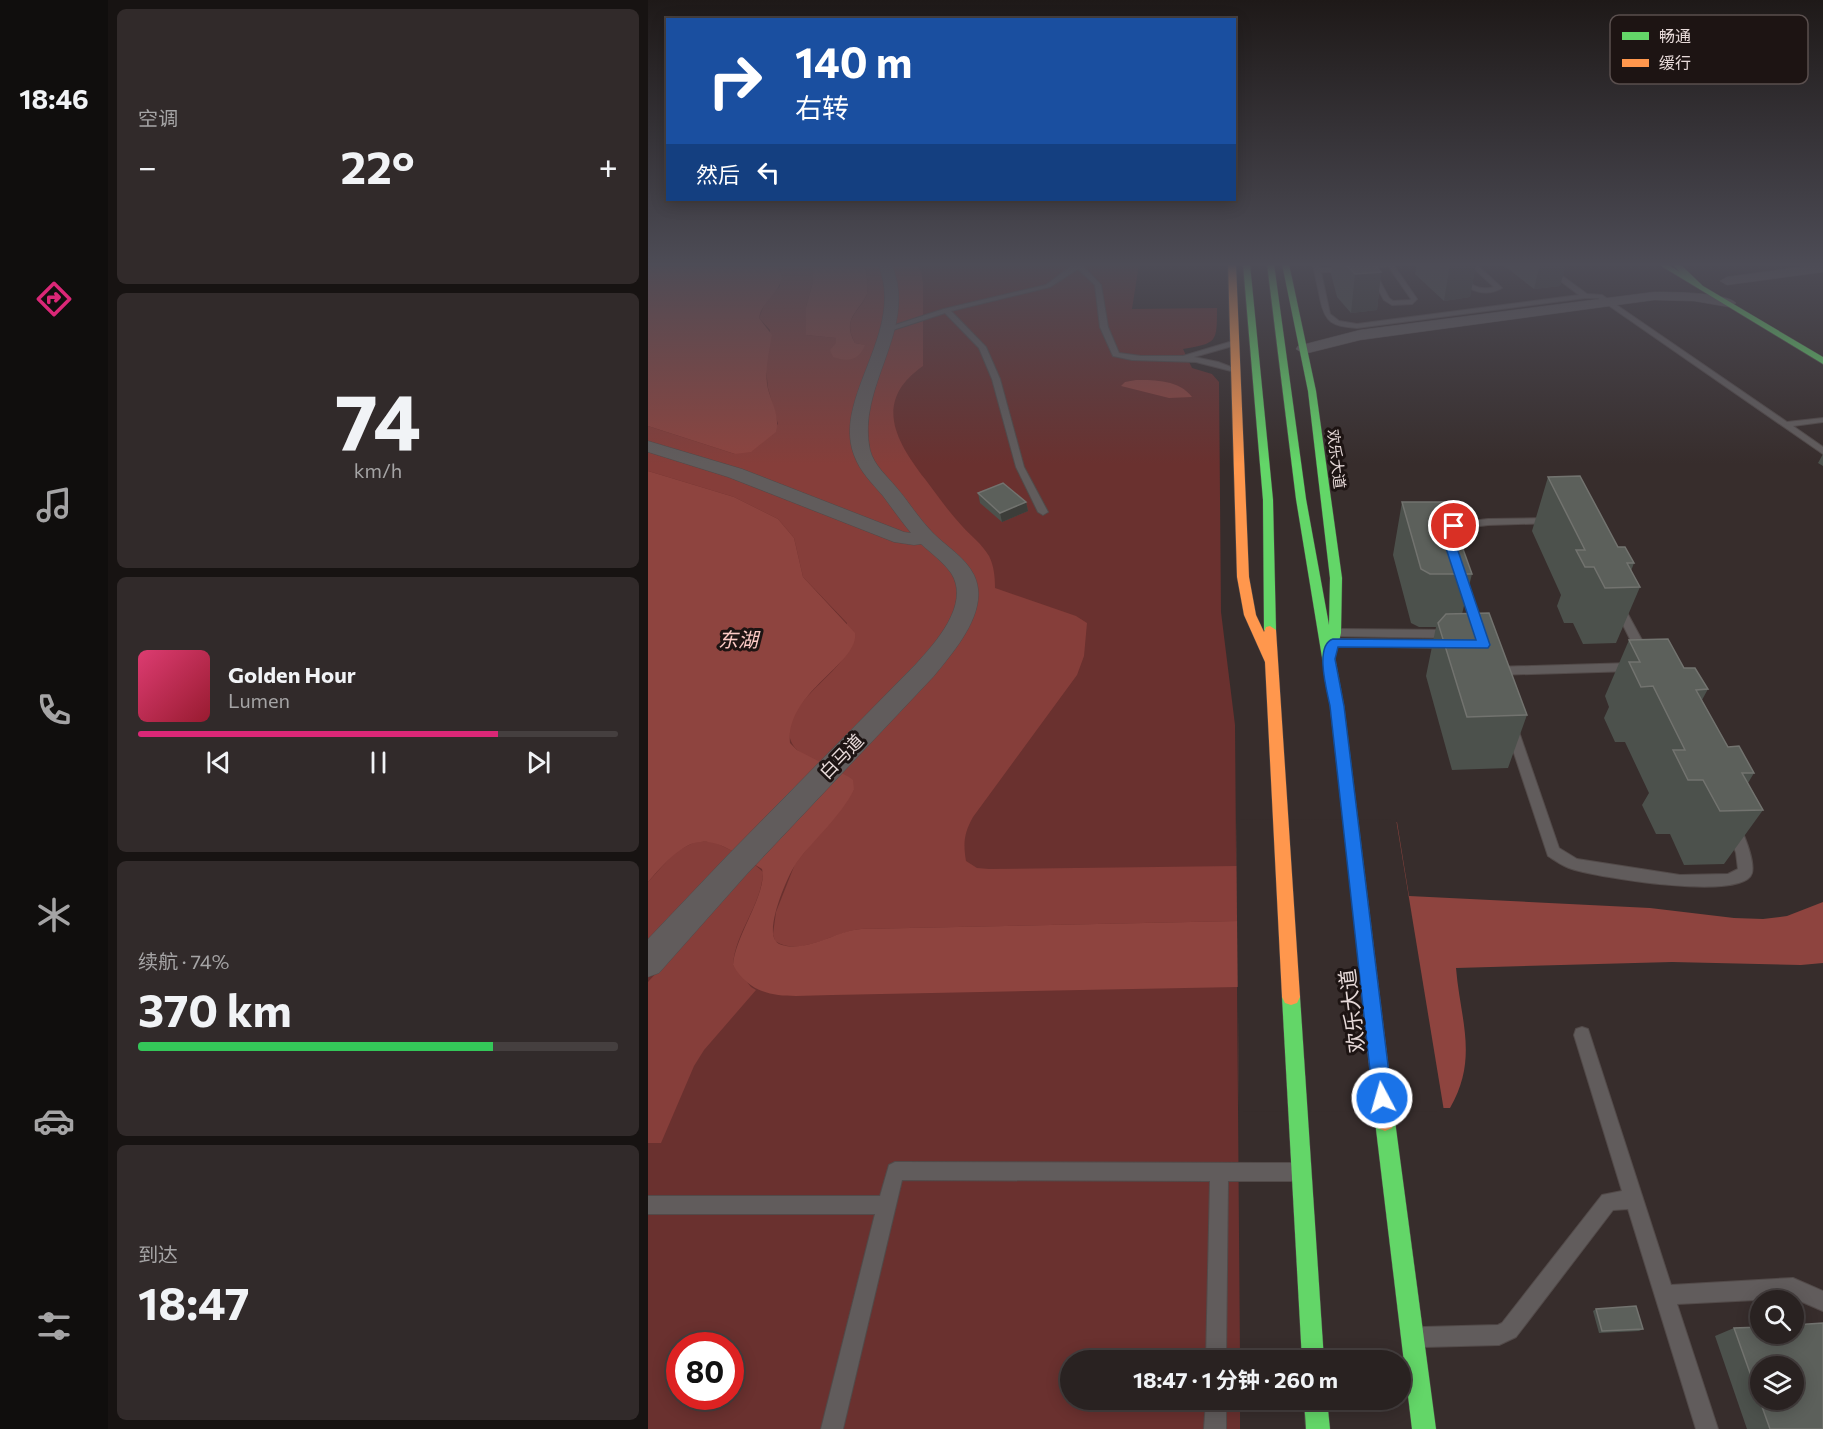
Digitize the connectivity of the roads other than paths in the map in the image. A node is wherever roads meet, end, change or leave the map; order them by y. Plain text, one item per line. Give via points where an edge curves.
1 (889, 331) edge
2 (966, 331) edge
3 (1105, 331) edge
4 (1233, 331) edge
5 (1252, 331) edge
6 (1279, 331) edge
7 (1300, 331) edge
8 (1320, 331) edge
9 (1393, 331) edge
10 (1650, 331) edge
11 (1774, 331) edge
12 (1360, 335) junction
13 (1233, 343) junction
14 (1304, 349) junction
15 (1182, 358) junction
16 (1823, 361) edge
17 (1235, 370) junction
18 (1823, 420) edge
19 (1785, 425) junction
20 (648, 446) edge
21 (1823, 451) edge
22 (1043, 512) dead end
23 (1566, 521) edge
24 (925, 536) junction
25 (1451, 547) edge
26 (1458, 569) edge
27 (1611, 592) edge
28 (1334, 638) junction
29 (1270, 659) junction
30 (1328, 659) junction
31 (1493, 672) edge
32 (1508, 716) edge
33 (1729, 819) edge
34 (648, 962) edge
35 (1582, 1035) dead end
36 (1219, 1172) junction
37 (1301, 1172) junction
38 (1634, 1200) junction
39 (648, 1205) edge
40 (887, 1205) junction
41 (1664, 1295) junction
42 (1823, 1301) edge
43 (1413, 1337) junction
44 (1216, 1350) edge
45 (1312, 1350) edge
46 (1216, 1410) edge
47 (1317, 1410) edge
48 (832, 1429) edge
49 (1215, 1429) edge
50 (1318, 1429) edge
51 (1424, 1429) edge
52 (1707, 1429) edge

1 - 24 street, 白马道 via 862,411 861,451 867,465
2 - 22 lane via 982,347 996,379 1020,468
3 - 15 lane via 1113,352 1131,357
4 - 13 main road
5 - 29 main road via 1268,500
6 - 30 main road, 欢乐大道
7 - 14 main road, 欢乐大道
8 - 12 street
9 - 12 street
10 - 19 lane
11 - 16 main road
12 - 14 street
13 - 15 lane
13 - 17 main road
14 - 28 main road, 欢乐大道 via 1336,578
15 - 17 lane
17 - 29 main road via 1243,577 1250,615
18 - 19 lane
19 - 21 lane
20 - 24 street via 735,473 901,537
23 - 25 lane via 1454,526 1447,536
24 - 34 street, 白马道 via 964,577 967,587 956,629 938,654
26 - 28 lane via 1467,637
27 - 31 lane via 1649,666
28 - 30 main road, 欢乐大道
29 - 37 main road
30 - 43 main road, 欢乐大道 via 1337,706
32 - 33 lane via 1553,852 1574,864 1680,881 1730,880 1745,872 1743,853
35 - 38 lane
36 - 37 lane
36 - 40 lane via 895,1171
36 - 44 lane
37 - 45 main road
38 - 41 lane
38 - 43 lane via 1608,1201 1509,1330 1499,1335
39 - 40 lane
40 - 48 lane
41 - 42 lane via 1793,1288
41 - 52 lane
43 - 51 main road, 欢乐大道
46 - 49 lane
47 - 50 main road

